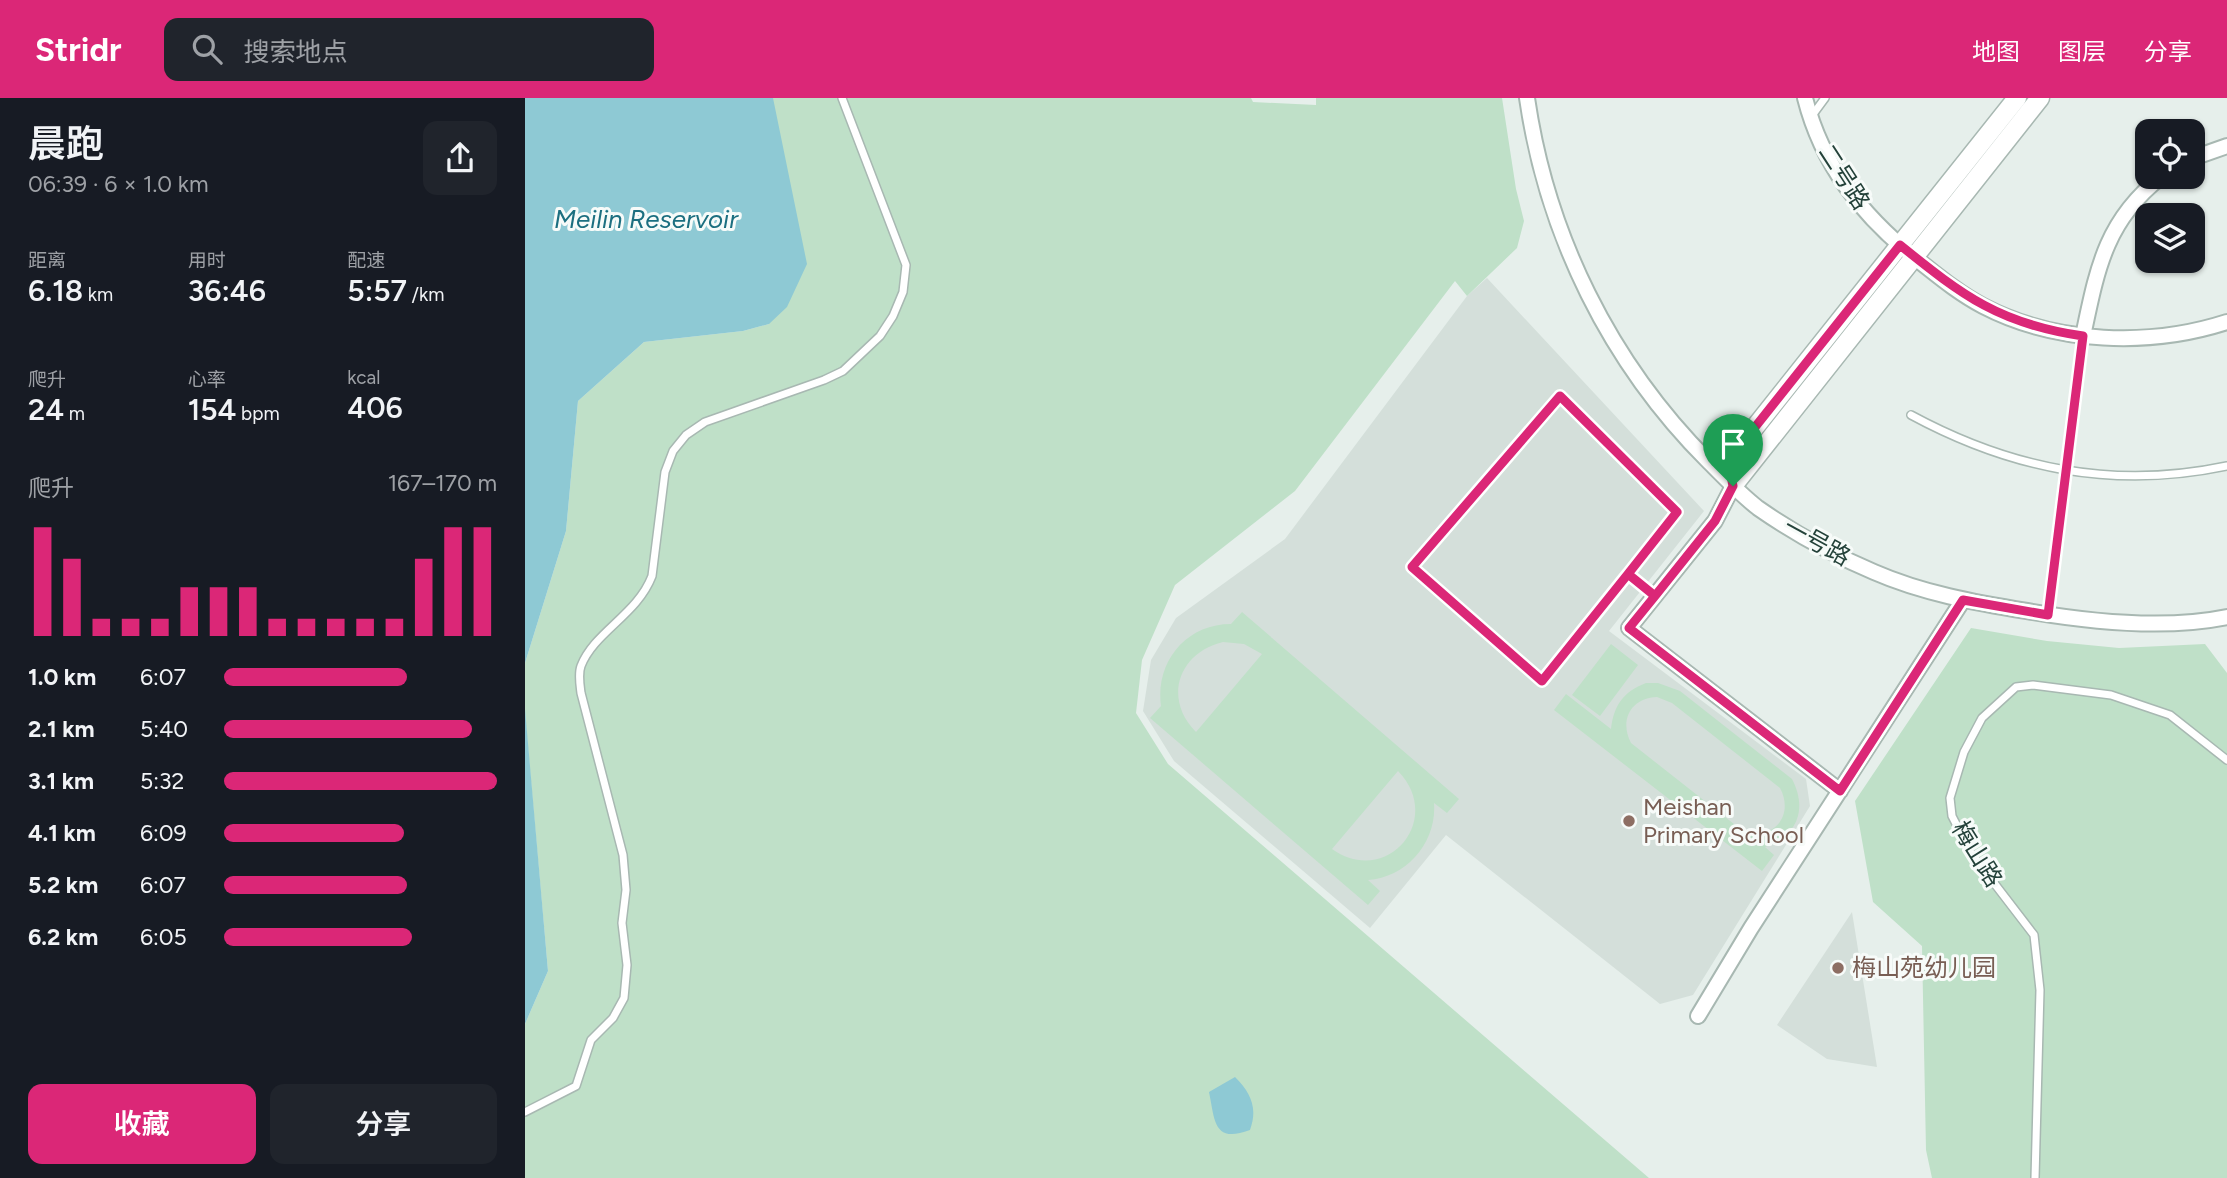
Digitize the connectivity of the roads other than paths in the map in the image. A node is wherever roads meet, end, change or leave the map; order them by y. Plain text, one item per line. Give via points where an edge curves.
1 (842, 98) edge
2 (1527, 98) edge
3 (1805, 98) edge
4 (1825, 98) edge
5 (2018, 98) edge
6 (2041, 98) edge
7 (1810, 117) junction
8 (2227, 146) edge
9 (2205, 154) edge
10 (2148, 189) edge
11 (1907, 251) junction
12 (2227, 322) edge
13 (2083, 336) junction
14 (1911, 415) dead end
15 (2227, 467) edge
16 (2065, 471) junction
17 (1733, 486) junction
18 (1628, 574) junction
19 (1655, 596) junction
20 (1963, 600) junction
21 (2048, 615) junction
22 (2227, 617) edge
23 (2227, 760) edge
24 (1840, 791) junction
25 (1698, 1016) dead end
26 (525, 1112) edge
27 (2035, 1178) edge

1 - 26 lane via 906,265 903,292 880,336 843,371 705,422 686,435 673,452 665,472 646,592 589,651 580,669 580,693 623,855 626,890 622,923 628,965 624,998 613,1018 591,1040 576,1086
2 - 17 street, 一号路 via 1548,197 1572,262 1603,324 1675,426
3 - 7 street, 二号路
4 - 7 lane
5 - 11 street
6 - 11 street
7 - 11 street, 二号路 via 1845,188
8 - 9 street
10 - 13 street via 2110,236 2096,274
11 - 13 street, 二号路 via 1986,307 2023,323
11 - 17 street via 1744,441 1729,474
12 - 13 street, 二号路 via 2166,335
13 - 16 lane
14 - 16 lane via 1987,451
15 - 16 lane via 2152,476
16 - 21 lane
17 - 19 street via 1715,521
17 - 20 street, 一号路 via 1805,538 1875,573
18 - 18 lane via 1542,681 1412,567 1560,396 1677,512
18 - 19 lane
19 - 24 street via 1629,628
20 - 21 street, 一号路
20 - 24 street
21 - 22 street, 一号路 via 2119,623
23 - 27 lane, 梅山路 via 2170,715 2111,695 2033,685 2016,687 1982,718 1964,752 1950,798 1952,817 1971,853 2033,935 2040,990
24 - 25 street

